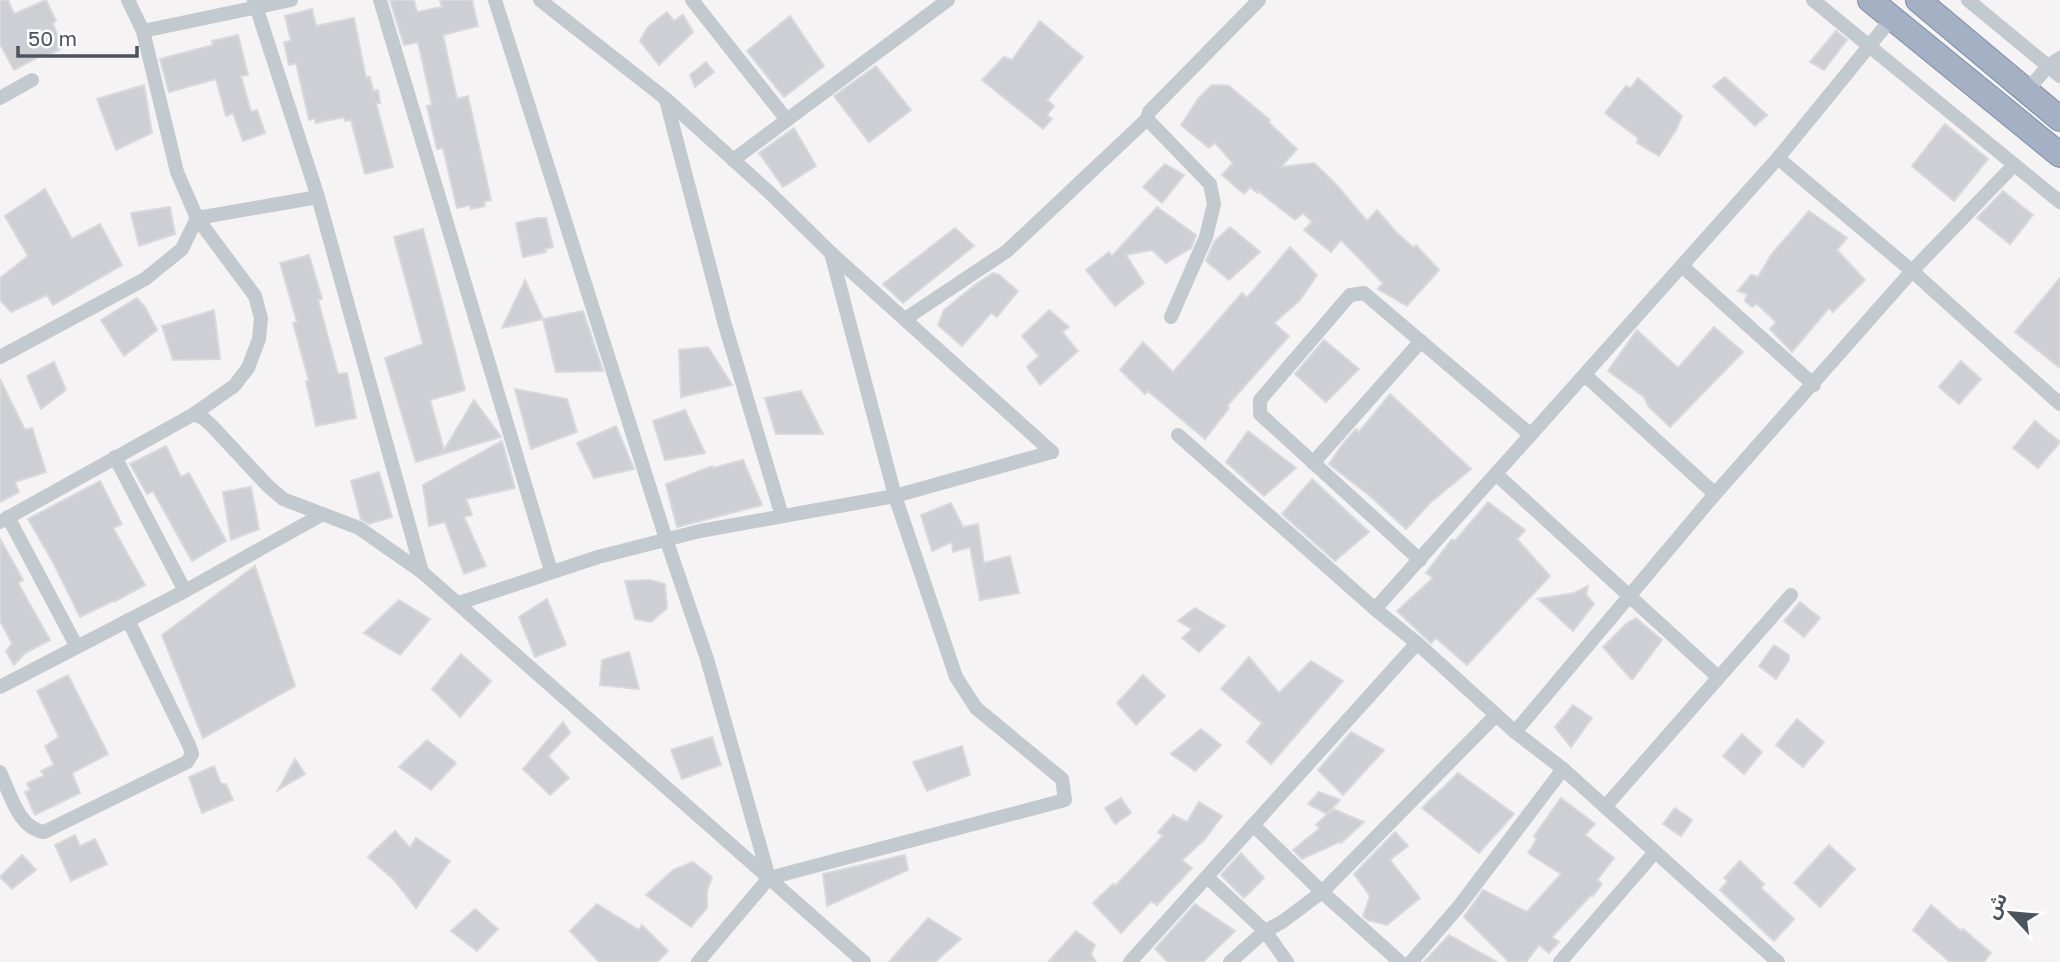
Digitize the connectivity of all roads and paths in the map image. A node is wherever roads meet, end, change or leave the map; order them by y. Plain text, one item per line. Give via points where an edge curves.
1 (128, 0) edge
2 (290, 0) edge
3 (380, 0) edge
4 (495, 0) edge
5 (540, 0) edge
6 (692, 0) edge
7 (948, 0) edge
8 (1259, 0) edge
9 (1813, 0) edge
10 (1870, 0) edge
11 (1968, 0) edge
12 (1927, 3) edge
13 (255, 4) edge
14 (1892, 18) junction
15 (143, 31) junction
16 (1869, 46) junction
17 (2054, 62) edge
18 (2060, 76) edge
19 (32, 80) dead end
20 (2027, 91) junction
21 (0, 98) edge
22 (666, 99) junction
23 (1147, 119) junction
24 (2060, 119) edge
25 (787, 120) junction
26 (2060, 155) edge
27 (1778, 158) junction
28 (733, 160) junction
29 (2014, 165) junction
30 (318, 197) junction
31 (2060, 202) edge
32 (197, 218) junction
33 (831, 253) junction
34 (1682, 266) junction
35 (1912, 271) junction
36 (1171, 317) dead end
37 (905, 320) junction
38 (1421, 341) junction
39 (0, 357) edge
40 (1586, 376) junction
41 (1814, 385) junction
42 (2060, 404) edge
43 (194, 414) junction
44 (1178, 435) dead end
45 (1531, 435) junction
46 (115, 457) junction
47 (1313, 463) junction
48 (1496, 474) junction
49 (1715, 494) junction
50 (895, 496) junction
51 (323, 514) junction
52 (782, 516) junction
53 (4, 520) edge
54 (666, 540) junction
55 (1420, 560) junction
56 (551, 571) junction
57 (422, 572) junction
58 (186, 591) junction
59 (1791, 595) dead end
60 (1631, 596) junction
61 (459, 603) junction
62 (1375, 609) junction
63 (128, 621) junction
64 (1417, 643) junction
65 (77, 647) junction
66 (1718, 677) junction
67 (0, 687) edge
68 (1496, 715) junction
69 (1515, 732) junction
70 (1563, 769) junction
71 (0, 772) edge
72 (1605, 807) junction
73 (1253, 825) junction
74 (1655, 852) junction
75 (1207, 877) junction
76 (769, 878) junction
77 (1322, 892) junction
78 (1265, 931) junction
79 (698, 962) edge
80 (864, 962) edge
81 (1130, 962) edge
82 (1230, 962) edge
83 (1287, 962) edge
84 (1400, 962) edge
85 (1411, 962) edge
86 (1560, 962) edge
87 (1778, 962) edge

1 - 15 street
2 - 13 street
3 - 56 street
4 - 54 street
5 - 22 street
6 - 25 street
7 - 25 street
8 - 23 street
9 - 16 street
10 - 14 highway
11 - 17 street
12 - 20 highway
13 - 15 street
13 - 30 street
14 - 16 street
14 - 26 highway
15 - 32 street via 177,172
16 - 27 street
16 - 29 street
17 - 18 street
17 - 20 street
19 - 21 street
20 - 24 highway
22 - 28 street
22 - 52 street via 725,325
23 - 36 street via 1210,184 1214,204 1206,237
23 - 37 street via 1007,251
25 - 28 street
27 - 34 street
27 - 35 street
28 - 33 street
29 - 31 street
29 - 35 street
30 - 32 street
30 - 57 street
32 - 39 street via 182,249 145,279
32 - 43 street via 255,296 261,318 248,368 234,386
33 - 37 street
33 - 50 street
34 - 40 street
34 - 41 street
35 - 41 street
35 - 42 street
37 - 50 street via 1052,452
38 - 45 street
38 - 47 street
38 - 47 street via 1364,293 1350,295 1258,407 1259,414
40 - 45 street
40 - 49 street
41 - 49 street
43 - 46 street
43 - 51 street via 212,426 283,499
44 - 62 street
45 - 48 street
46 - 53 street
46 - 58 street
47 - 55 street
48 - 55 street
48 - 60 street
49 - 60 street
50 - 52 street
50 - 76 street via 956,677 976,708 1062,779 1065,800
51 - 57 street via 359,528
51 - 58 street
52 - 54 street
53 - 65 street
54 - 56 street
54 - 76 street via 707,659
55 - 62 street
56 - 61 street
57 - 61 street
58 - 63 street
59 - 66 street
60 - 66 street
60 - 69 street
61 - 76 street
62 - 64 street
63 - 65 street
63 - 71 street via 190,745 192,754 187,762 44,832 25,824
64 - 68 street
64 - 73 street
65 - 67 street
66 - 72 street
68 - 69 street
68 - 77 street
69 - 70 street
70 - 72 street
70 - 85 street
72 - 74 street
73 - 75 street
73 - 77 street
74 - 86 street
74 - 87 street
75 - 78 street
75 - 81 street
76 - 79 street
76 - 80 street
77 - 78 street
77 - 84 street
78 - 82 street
78 - 83 street

